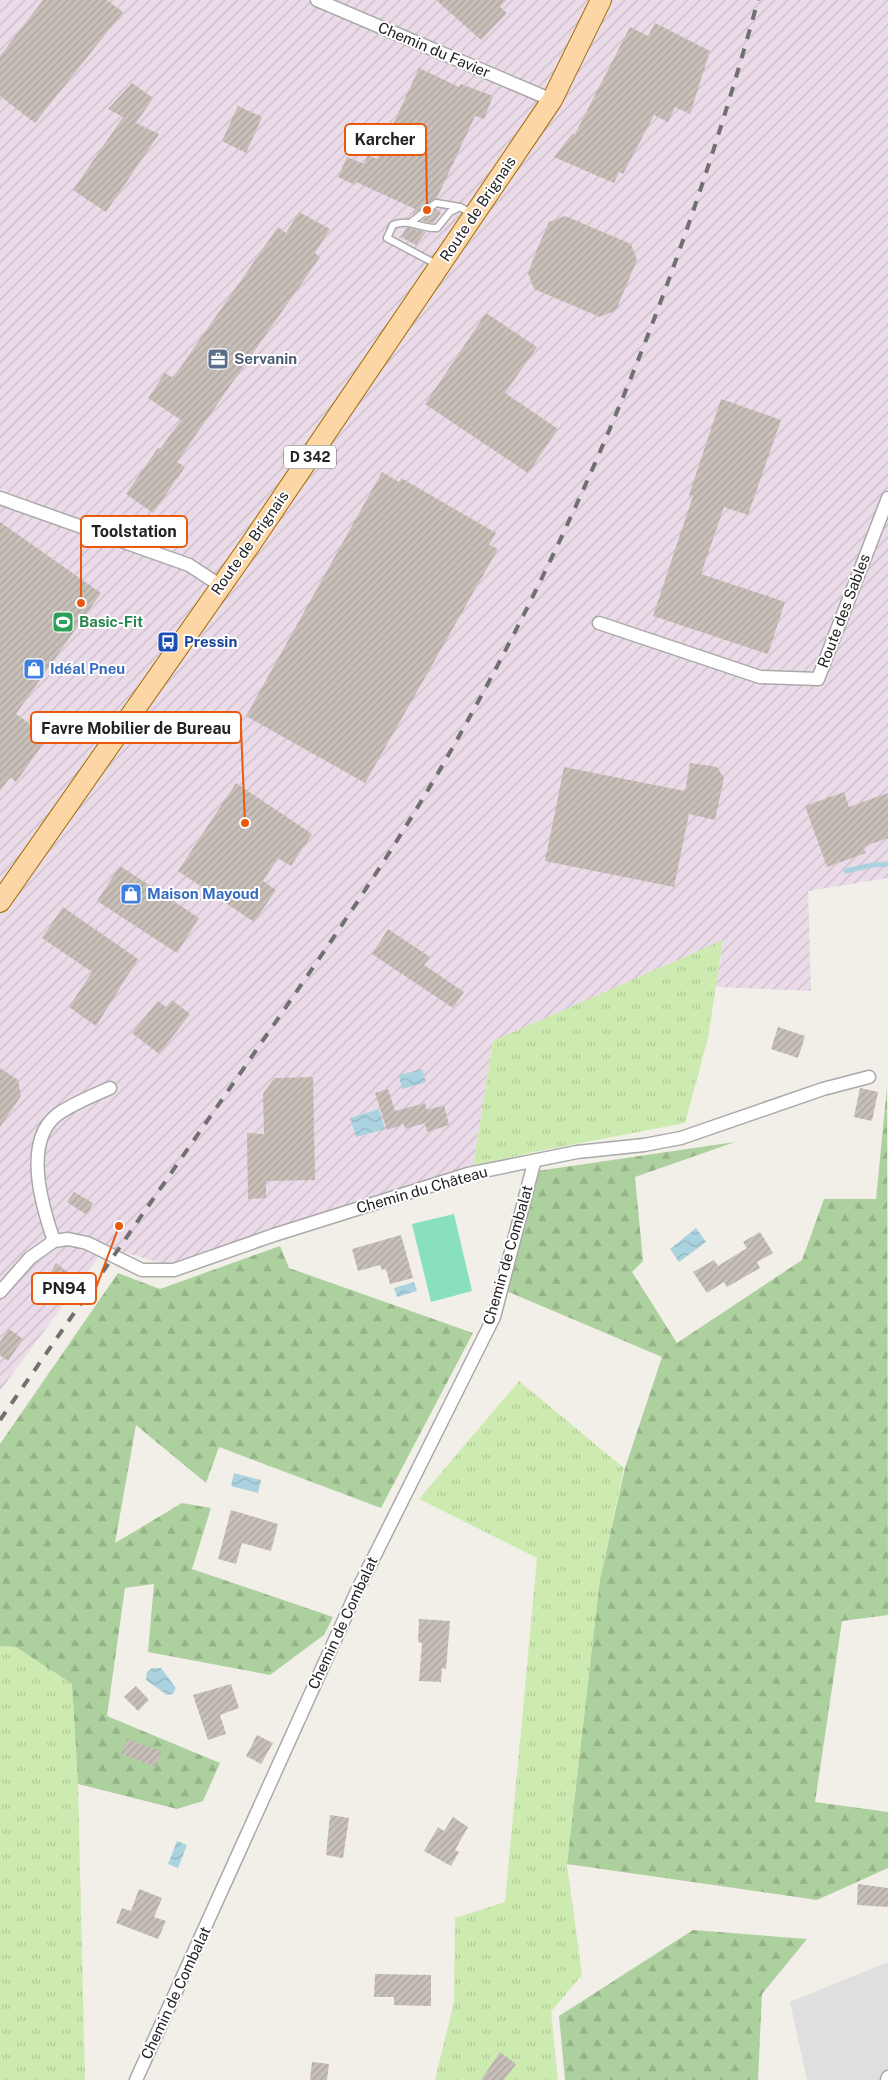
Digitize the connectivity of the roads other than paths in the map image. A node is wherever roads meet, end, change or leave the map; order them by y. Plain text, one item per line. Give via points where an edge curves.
1 (317, 0) edge
2 (601, 0) edge
3 (552, 100) junction
4 (467, 211) junction
5 (410, 223) junction
6 (439, 266) junction
7 (0, 498) edge
8 (888, 498) edge
9 (221, 586) junction
10 (599, 623) dead end
11 (0, 902) edge
12 (869, 1077) dead end
13 (110, 1088) dead end
14 (534, 1162) junction
15 (54, 1241) junction
16 (0, 1292) edge
17 (136, 2080) edge

1 - 3 street, Chemin du Favier
2 - 3 main road, Route de Brignais / D 342
3 - 4 main road, Route de Brignais / D 342
4 - 5 lane via 436,203
4 - 5 lane via 450,212 437,228
4 - 6 main road, Route de Brignais / D 342
5 - 6 lane via 401,221 393,225 387,238
6 - 9 main road, Route de Brignais / D 342
7 - 9 street via 189,565
8 - 10 street, Route des Sables via 818,679 760,677
9 - 11 main road, Route de Brignais / D 342
12 - 14 street, Chemin du Château via 823,1089 681,1138 577,1152
13 - 15 street via 57,1115 43,1133 38,1181
14 - 15 street, Chemin du Château via 468,1174 174,1270 142,1270 87,1243 68,1238
14 - 17 street, Chemin de Combalat via 494,1317 357,1591
15 - 16 street via 30,1258

